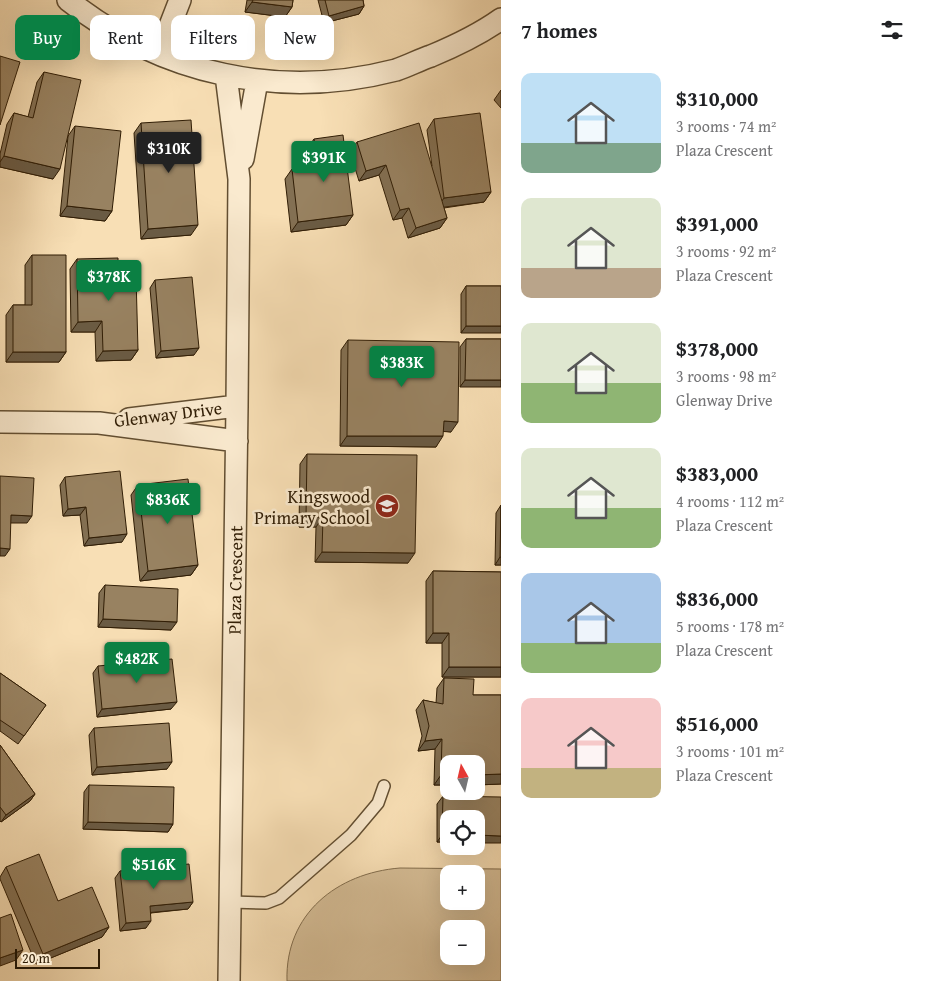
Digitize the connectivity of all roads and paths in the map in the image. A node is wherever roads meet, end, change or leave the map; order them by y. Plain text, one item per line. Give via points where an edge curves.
1 (68, 0) edge
2 (180, 0) edge
3 (90, 15) edge
4 (501, 19) edge
5 (161, 49) edge
6 (161, 55) edge
7 (226, 75) junction
8 (258, 81) junction
9 (239, 179) junction
10 (237, 406) junction
11 (0, 422) edge
12 (99, 423) junction
13 (236, 441) junction
14 (384, 786) dead end
15 (231, 902) junction
16 (229, 981) edge

1 - 3 street
2 - 5 street
4 - 8 street via 444,50 398,69 323,83
6 - 7 street
7 - 8 street
7 - 9 street, Plaza Crescent
8 - 9 street, Plaza Crescent
9 - 10 street, Plaza Crescent
10 - 12 street, Glenway Drive
10 - 13 street, Plaza Crescent
11 - 12 street, Glenway Drive
12 - 13 street, Glenway Drive
13 - 15 street, Plaza Crescent
14 - 15 lane via 378,803 351,835 279,898 266,903
15 - 16 street, Plaza Crescent

